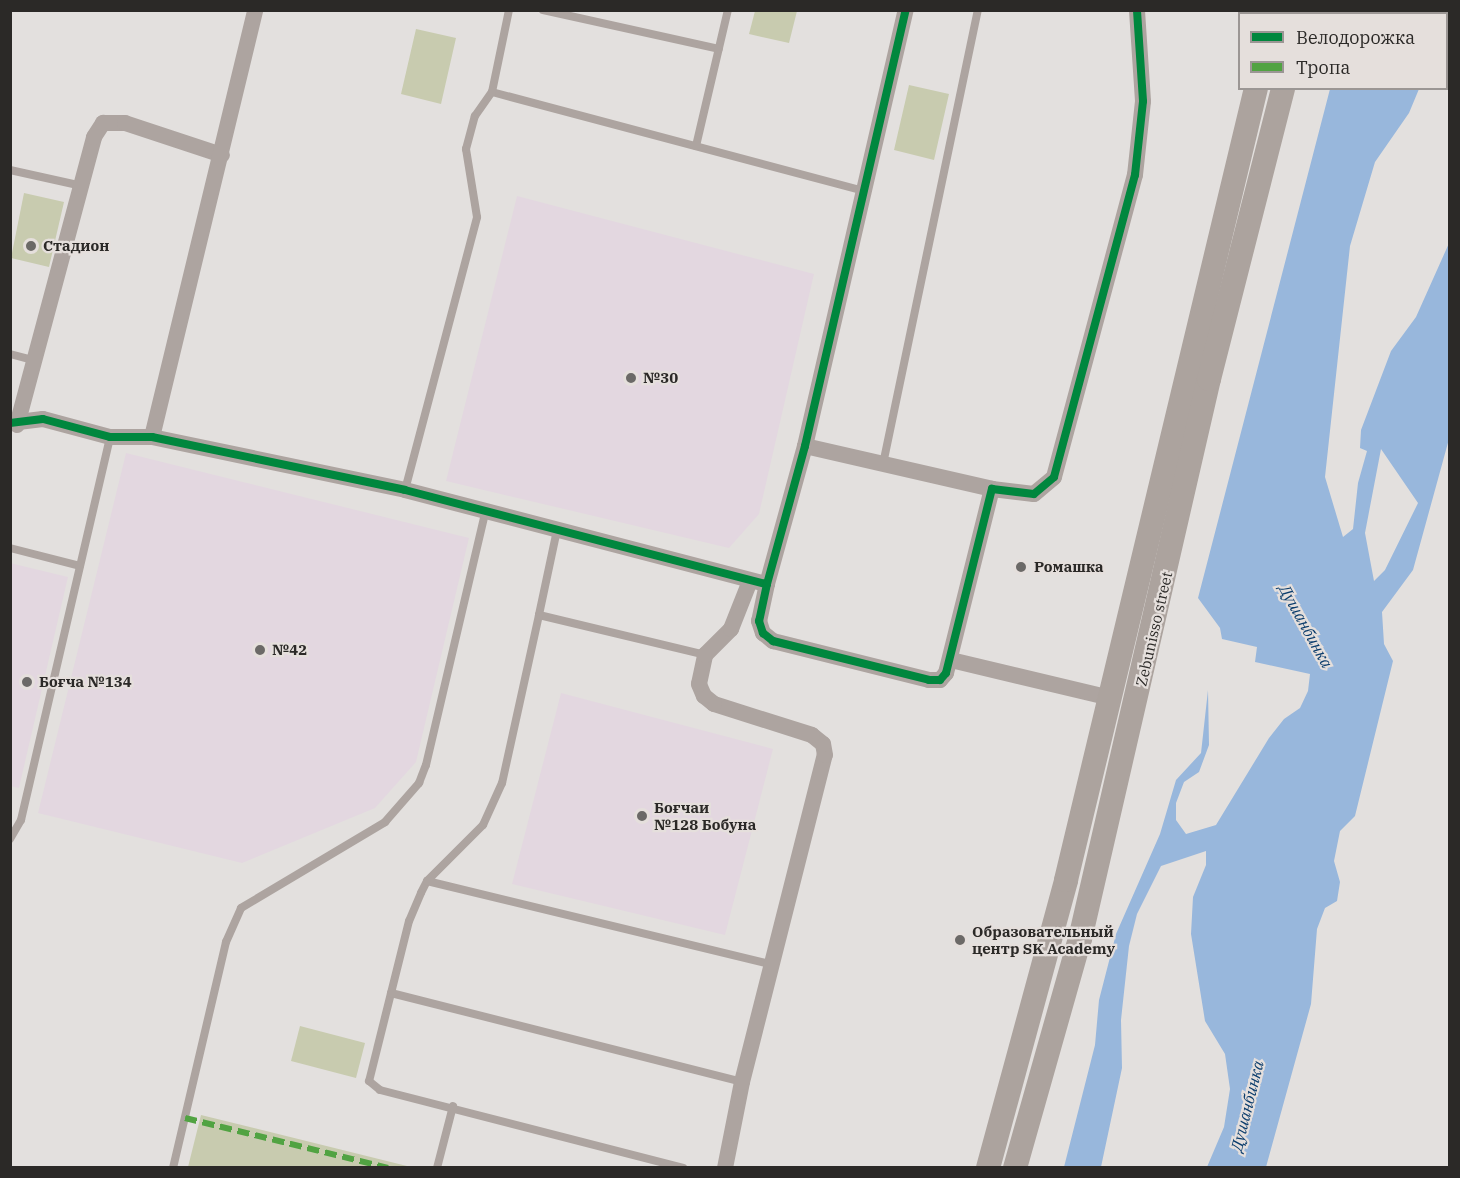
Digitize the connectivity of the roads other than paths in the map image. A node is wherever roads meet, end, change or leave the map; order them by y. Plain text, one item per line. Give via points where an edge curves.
1 (255, 10) edge
2 (509, 10) edge
3 (543, 10) edge
4 (728, 10) edge
5 (906, 10) edge
6 (978, 10) edge
7 (1137, 10) edge
8 (719, 49) junction
9 (1256, 90) edge
10 (1282, 90) edge
11 (492, 92) junction
12 (696, 146) junction
13 (222, 155) junction
14 (10, 170) edge
15 (82, 186) junction
16 (864, 191) junction
17 (10, 354) edge
18 (33, 360) junction
19 (14, 424) edge
20 (152, 437) junction
21 (110, 438) junction
22 (805, 446) junction
23 (883, 464) junction
24 (992, 489) junction
25 (405, 490) junction
26 (486, 510) junction
27 (557, 530) junction
28 (10, 549) edge
29 (80, 566) junction
30 (758, 583) junction
31 (539, 615) junction
32 (705, 655) junction
33 (951, 660) junction
34 (1110, 698) junction
35 (10, 839) edge
36 (427, 881) junction
37 (773, 965) junction
38 (391, 993) junction
39 (742, 1083) junction
40 (453, 1106) junction
41 (173, 1167) edge
42 (437, 1167) edge
43 (682, 1167) edge
44 (725, 1167) edge
45 (988, 1167) edge
46 (1015, 1167) edge

1 - 13 street
2 - 11 lane
3 - 8 lane
4 - 8 lane
5 - 16 street
6 - 23 lane
7 - 24 street via 1142,134 1136,175 1054,477 1034,494
8 - 12 lane
9 - 34 main road
10 - 46 main road, Zebunisso street via 1209,379 1080,939
11 - 12 lane
11 - 25 lane via 475,116 466,149 477,216
12 - 16 lane
13 - 15 street via 124,123 103,123 94,137
13 - 20 street
14 - 15 lane
15 - 18 street
16 - 22 street
17 - 18 lane
18 - 19 street
19 - 21 street via 43,419
20 - 21 street
20 - 25 street
21 - 29 lane
22 - 23 street
22 - 30 street
23 - 24 street
24 - 33 street
25 - 26 street
26 - 27 street
26 - 41 lane via 419,783 385,822 241,908 226,942
27 - 30 street
27 - 31 lane
28 - 29 lane
29 - 35 lane via 21,820
30 - 32 street via 731,629
30 - 33 street via 759,621 763,633 773,641 929,680 943,677
31 - 32 lane
31 - 36 lane via 502,783 491,812
32 - 37 street via 699,684 704,696 714,704 812,735 825,749
33 - 34 street
34 - 45 main road via 1066,880
36 - 37 lane
36 - 38 lane via 409,921
37 - 39 street
38 - 39 lane
38 - 40 lane via 369,1081 380,1090
39 - 44 street
40 - 42 lane
40 - 43 lane

